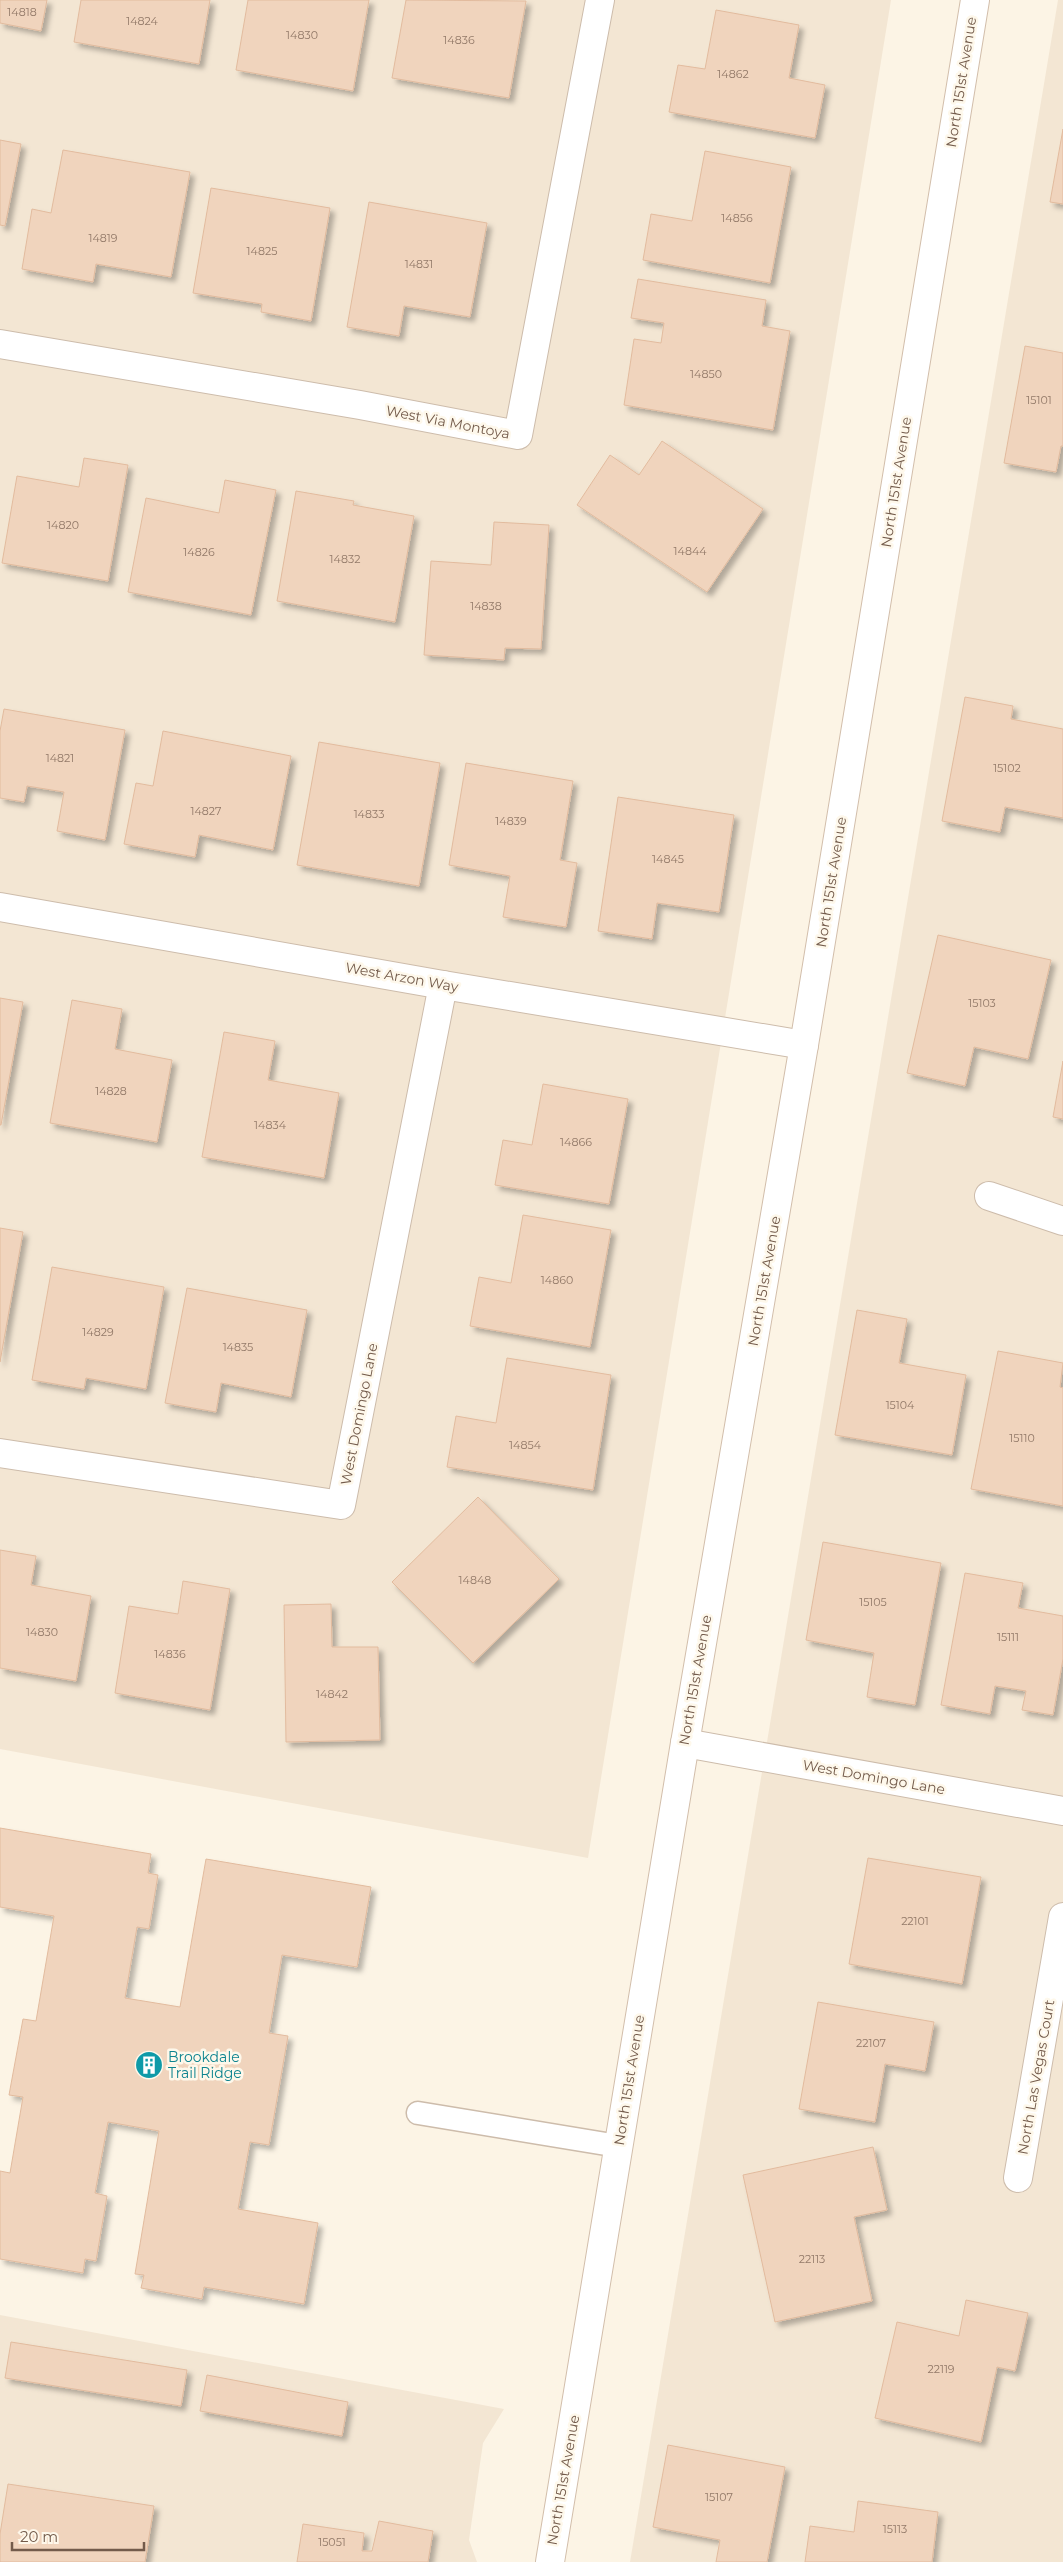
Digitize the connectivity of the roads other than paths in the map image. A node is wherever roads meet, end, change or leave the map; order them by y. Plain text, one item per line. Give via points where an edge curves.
1 (600, 0) edge
2 (975, 0) edge
3 (0, 344) edge
4 (0, 907) edge
5 (442, 985) junction
6 (804, 1045) junction
7 (989, 1196) dead end
8 (1063, 1221) edge
9 (0, 1453) edge
10 (685, 1743) junction
11 (1063, 1811) edge
12 (1063, 1918) edge
13 (418, 2113) dead end
14 (618, 2146) junction
15 (1018, 2178) dead end
16 (550, 2562) edge

1 - 3 street, West Via Montoya via 518,436 341,402
2 - 6 street, North 151st Avenue
4 - 5 street, West Arzon Way
5 - 6 street, West Arzon Way
5 - 9 street, West Domingo Lane via 341,1505
6 - 10 street, North 151st Avenue
7 - 8 street
10 - 11 street, West Domingo Lane
10 - 14 street, North 151st Avenue
12 - 15 street, North Las Vegas Court
13 - 14 lane
14 - 16 street, North 151st Avenue

